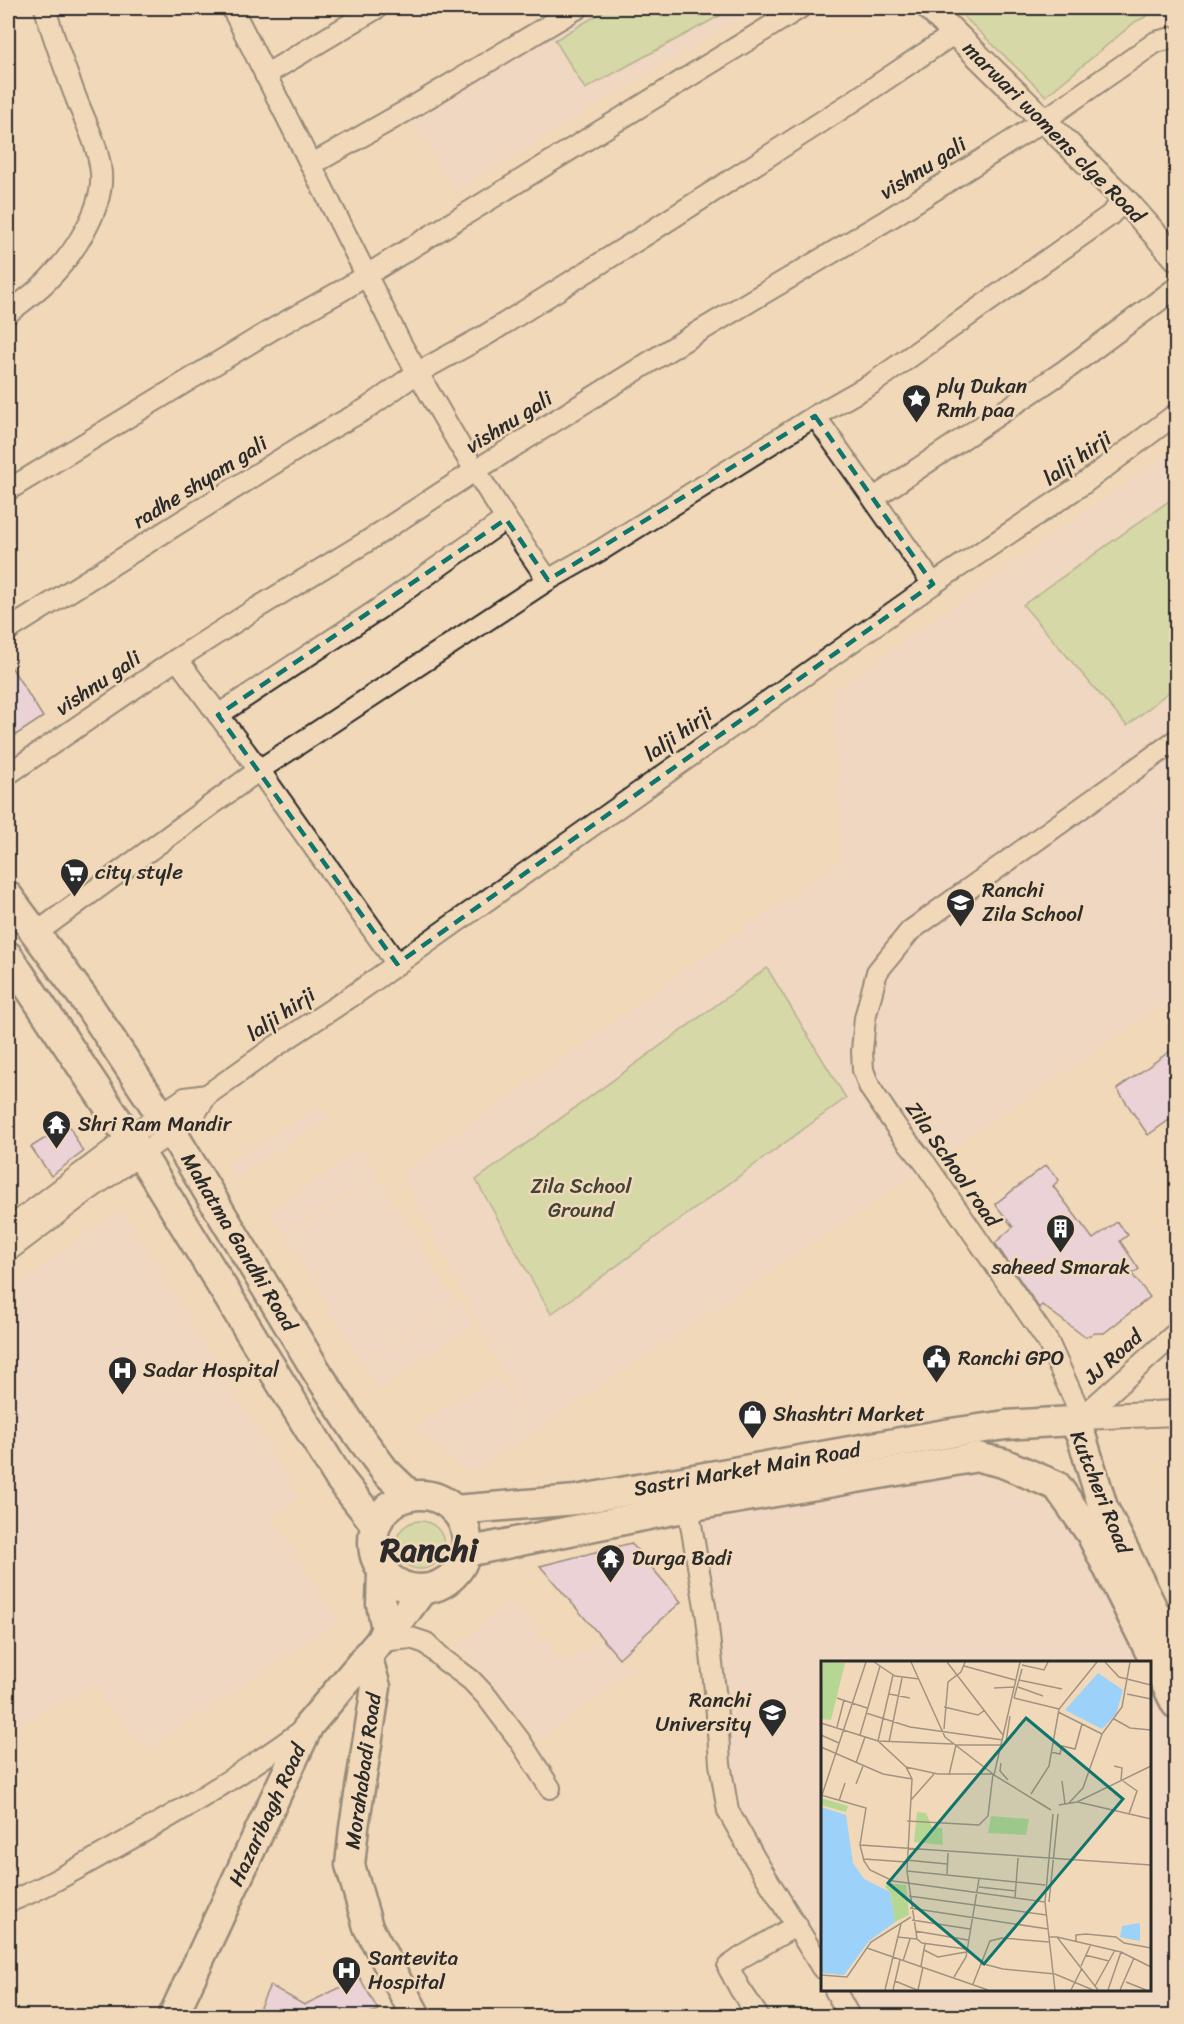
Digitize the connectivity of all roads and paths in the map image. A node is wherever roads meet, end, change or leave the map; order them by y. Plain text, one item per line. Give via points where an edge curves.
1 (45, 8) edge
2 (232, 8) edge
3 (377, 8) edge
4 (578, 8) edge
5 (800, 8) edge
6 (929, 8) edge
7 (954, 33) junction
8 (1176, 37) edge
9 (265, 75) junction
10 (1043, 121) junction
11 (311, 165) junction
12 (1125, 200) junction
13 (1176, 258) edge
14 (367, 273) junction
15 (1176, 288) edge
16 (8, 313) edge
17 (417, 374) junction
18 (1176, 414) edge
19 (815, 416) junction
20 (476, 470) junction
21 (8, 490) edge
22 (874, 498) junction
23 (506, 519) junction
24 (548, 580) junction
25 (933, 584) junction
26 (8, 630) edge
27 (177, 659) junction
28 (218, 715) junction
29 (1176, 740) edge
30 (259, 770) junction
31 (8, 774) edge
32 (8, 896) edge
33 (36, 934) junction
34 (8, 956) edge
35 (398, 964) junction
36 (166, 1123) junction
37 (134, 1145) junction
38 (8, 1228) edge
39 (8, 1251) edge
40 (1176, 1333) edge
41 (1176, 1413) edge
42 (1078, 1421) junction
43 (1040, 1422) joint
44 (411, 1496) junction
45 (688, 1507) junction
46 (454, 1510) junction
47 (376, 1525) junction
48 (466, 1552) junction
49 (382, 1572) junction
50 (423, 1589) junction
51 (378, 1642) junction
52 (1176, 1656) edge
53 (1176, 1704) edge
54 (309, 1725) junction
55 (550, 1788) dead end
56 (8, 1902) edge
57 (797, 1925) junction
58 (821, 1966) edge
59 (836, 1991) edge
60 (173, 2016) edge
61 (416, 2016) edge
62 (758, 2016) edge
63 (849, 2016) edge

1 - 16 street via 97,155 101,188 90,220 62,265
2 - 9 street
3 - 9 street
4 - 11 street
5 - 14 street
6 - 7 street, marwari womens clge Road
7 - 10 street, marwari womens clge Road
7 - 17 street, radhe shyam gali via 647,234
8 - 10 street, vishnu gali via 1156,42
9 - 11 street
10 - 12 street, marwari womens clge Road
10 - 20 street, vishnu gali
11 - 14 street
12 - 13 street, marwari womens clge Road
12 - 19 street via 1109,216 934,341 873,383
14 - 17 street
14 - 21 street
15 - 22 street via 1064,371
17 - 20 street
17 - 26 street, radhe shyam gali
18 - 25 street, lalji hirji via 1083,484
19 - 22 street
19 - 24 street
20 - 23 street
20 - 27 street, vishnu gali
22 - 25 street
23 - 24 street
23 - 28 street
24 - 30 street
25 - 35 street, lalji hirji
27 - 28 street
27 - 31 street, vishnu gali
28 - 30 street
29 - 42 street, Zila School road via 910,931 877,972 865,1018 863,1070 870,1088 1048,1342
30 - 33 street
30 - 35 street
32 - 33 main road, Mahatma Gandhi Road
33 - 36 main road, Mahatma Gandhi Road
34 - 37 main road, Mahatma Gandhi Road
35 - 36 street, lalji hirji via 207,1095 185,1098
36 - 37 street, lalji hirji
36 - 44 main road, Mahatma Gandhi Road via 348,1420 385,1471
37 - 38 street
37 - 39 street
37 - 47 main road, Mahatma Gandhi Road via 339,1478
40 - 42 street, JJ Road
41 - 42 street
42 - 43 main road, Kutcheri Road
42 - 52 main road, Kutcheri Road via 1103,1507
43 - 46 main road, Sastri Market Main Road via 951,1433 576,1500
44 - 46 main road via 442,1500
44 - 47 main road via 396,1502
45 - 48 main road
45 - 53 main road via 978,1457 1003,1463 1056,1485 1074,1508 1091,1534
45 - 57 street via 707,1618 728,1811
46 - 48 main road via 463,1522
47 - 49 main road via 375,1556
48 - 50 main road via 450,1578
49 - 50 main road via 407,1587
49 - 51 main road
50 - 51 main road, Hazaribagh Road
51 - 54 main road, Hazaribagh Road
51 - 55 street via 411,1638 426,1643 471,1680 520,1740
51 - 61 main road, Morahabadi Road via 376,1687 350,1865 368,1927
54 - 56 street via 166,1820 32,1893
54 - 60 main road, Hazaribagh Road
57 - 58 street
57 - 62 street via 728,1967
59 - 63 street

